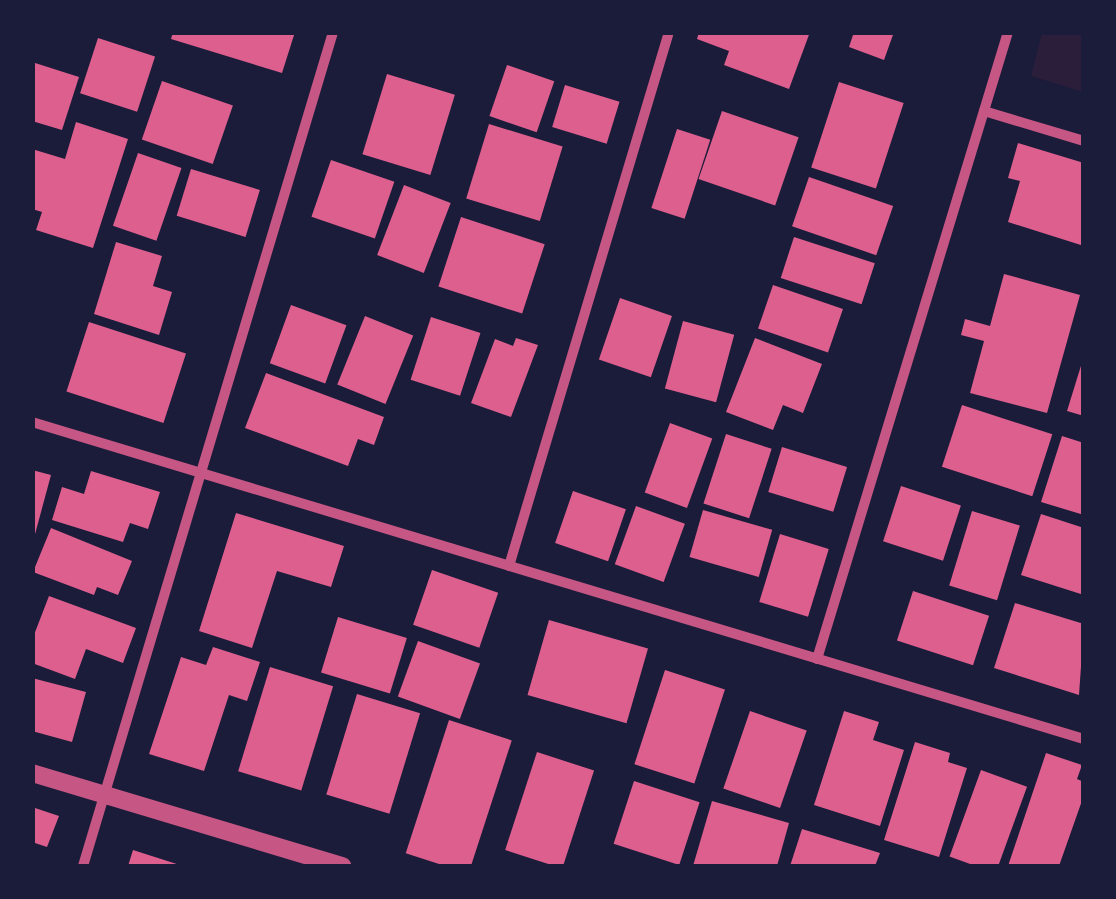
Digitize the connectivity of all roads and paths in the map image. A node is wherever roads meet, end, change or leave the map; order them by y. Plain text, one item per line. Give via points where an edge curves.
1 (333, 32) edge
2 (670, 32) edge
3 (1008, 32) edge
4 (984, 112) junction
5 (1084, 141) edge
6 (32, 422) edge
7 (201, 473) junction
8 (508, 566) junction
9 (817, 658) junction
10 (1084, 739) edge
11 (32, 773) edge
12 (105, 795) junction
13 (83, 866) edge
14 (342, 866) edge

1 - 7 street
2 - 8 street
3 - 4 street
4 - 5 street
4 - 9 street
6 - 7 street
7 - 8 street
7 - 12 street
8 - 9 street
9 - 10 street
11 - 12 street
12 - 13 street
12 - 14 street

